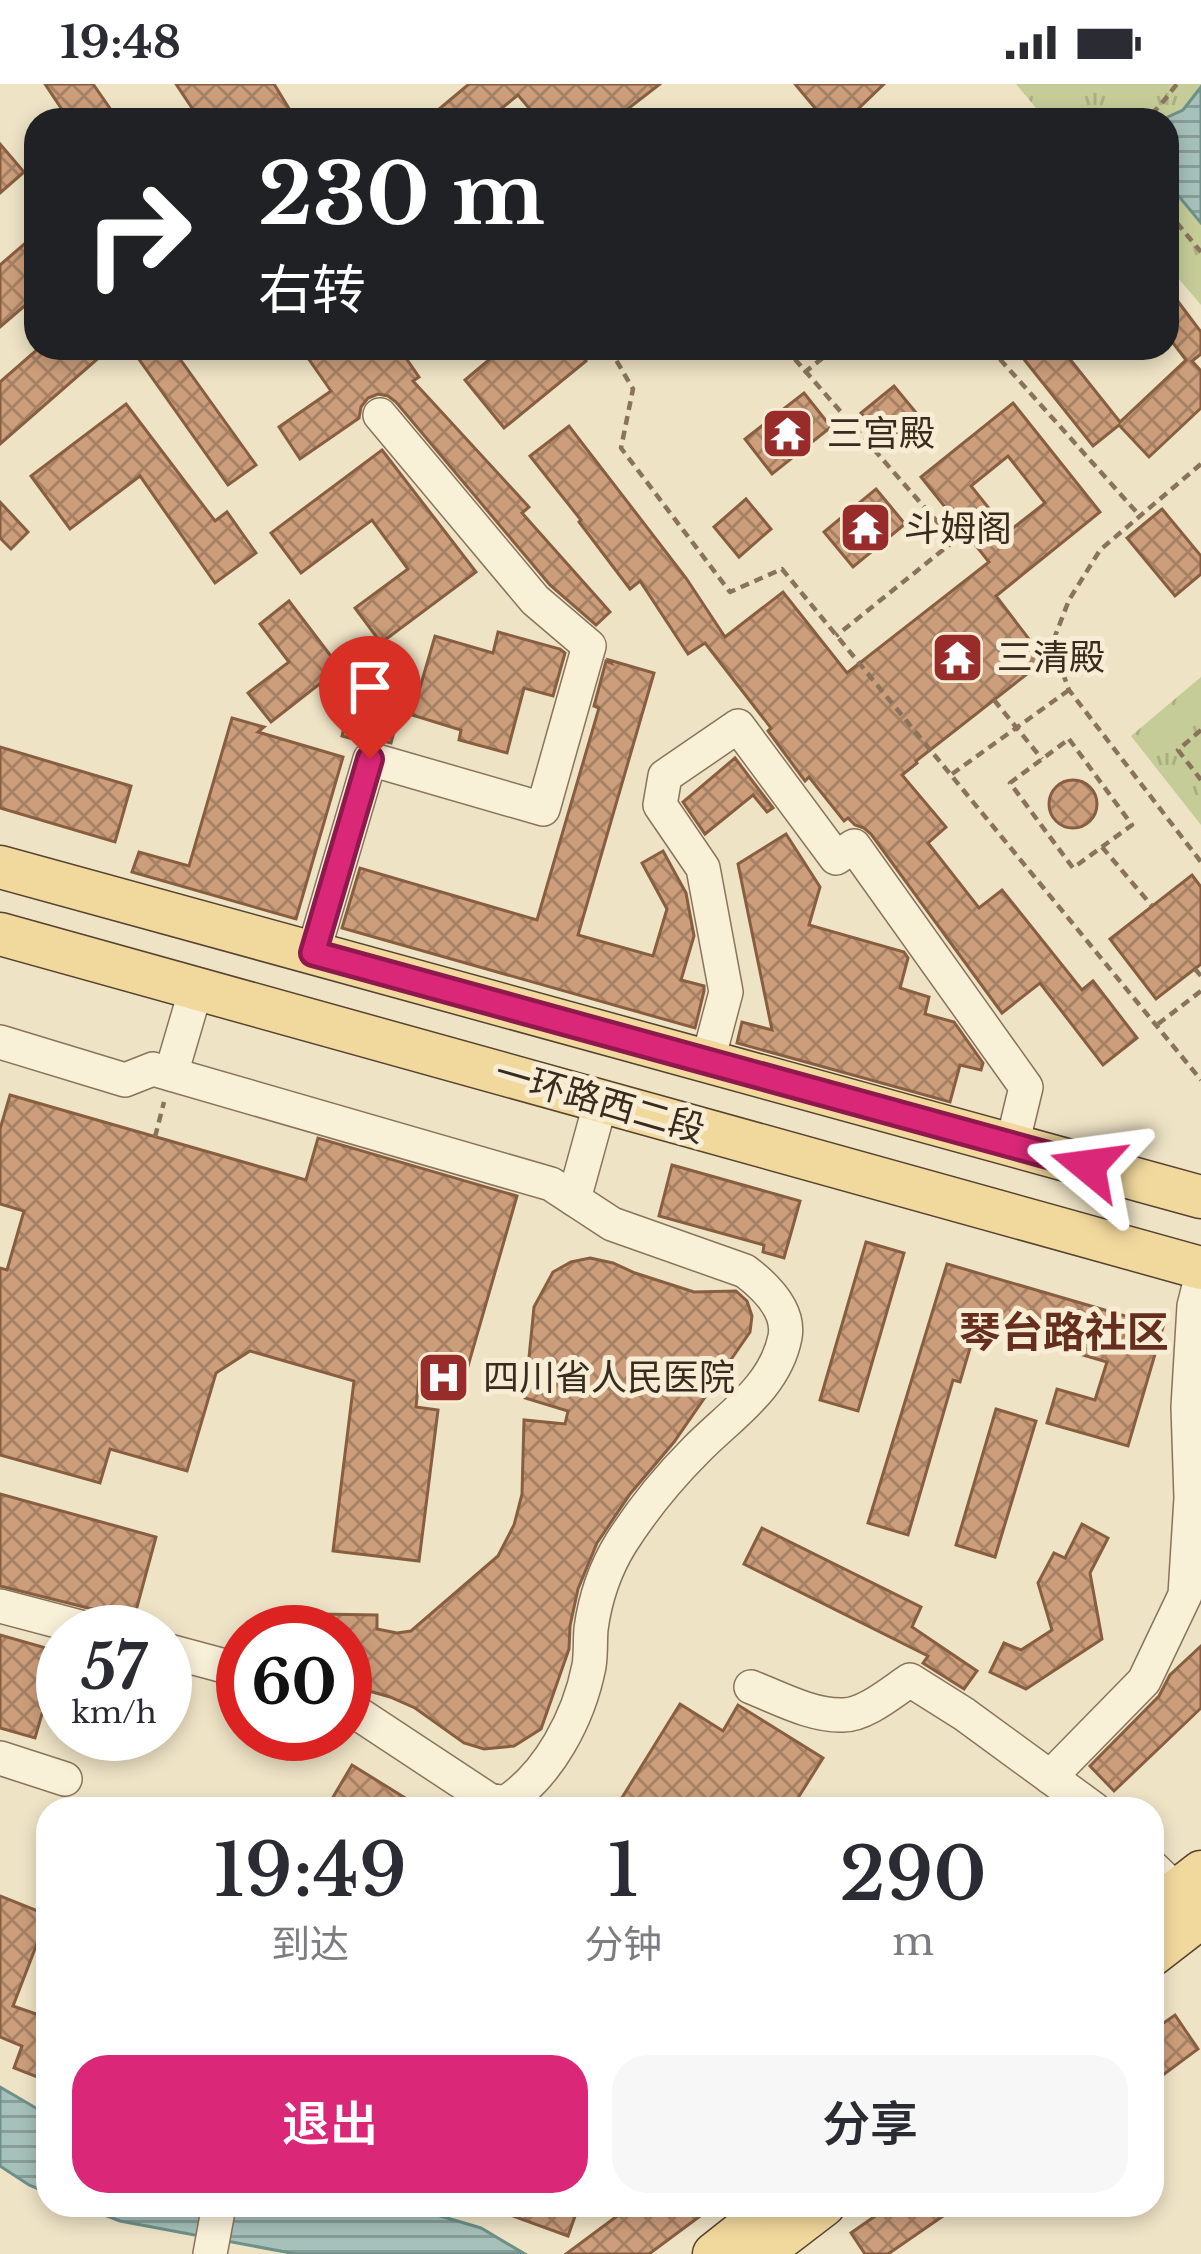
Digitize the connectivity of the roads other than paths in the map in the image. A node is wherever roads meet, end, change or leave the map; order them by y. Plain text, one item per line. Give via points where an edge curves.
1 (380, 415) dead end
2 (0, 867) edge
3 (2, 941) edge
4 (313, 953) junction
5 (196, 988) junction
6 (0, 1042) edge
7 (708, 1060) junction
8 (171, 1074) junction
9 (602, 1101) junction
10 (1012, 1144) junction
11 (1201, 1197) edge
12 (574, 1199) junction
13 (1201, 1268) edge
14 (1201, 1278) edge
15 (0, 1606) edge
16 (36, 1615) edge
17 (752, 1687) dead end
18 (372, 1723) edge
19 (0, 1757) edge
20 (1050, 1777) junction
21 (65, 1779) dead end
22 (483, 1797) edge
23 (515, 1797) edge
24 (1078, 1797) edge
25 (1176, 1891) edge
26 (1164, 1923) edge
27 (217, 2217) edge
28 (761, 2217) edge
29 (808, 2217) edge
30 (211, 2250) edge
31 (714, 2254) edge
32 (760, 2254) edge

1 - 4 street via 535,600 589,646 543,809 370,759
2 - 4 main road, 一环路西二段
3 - 5 main road, 一环路西二段
4 - 7 main road, 一环路西二段
5 - 8 street
5 - 9 main road, 一环路西二段
6 - 8 street via 125,1080 153,1069
7 - 10 main road, 一环路西二段
7 - 10 street via 726,992 707,889 703,868 660,806 665,776 738,726 836,858 854,846 1026,1087
8 - 12 street via 551,1184
9 - 12 street
9 - 13 main road, 一环路西二段
10 - 11 main road, 一环路西二段
12 - 23 street via 612,1223 745,1271 786,1317 785,1338 753,1398 694,1452 621,1544 604,1575 577,1711
14 - 20 street via 1188,1407 1185,1595 1144,1681
15 - 16 street
17 - 20 street via 846,1716 910,1680
18 - 22 street
19 - 21 street
20 - 24 street
25 - 26 main road
27 - 30 street
28 - 31 main road
29 - 32 main road

